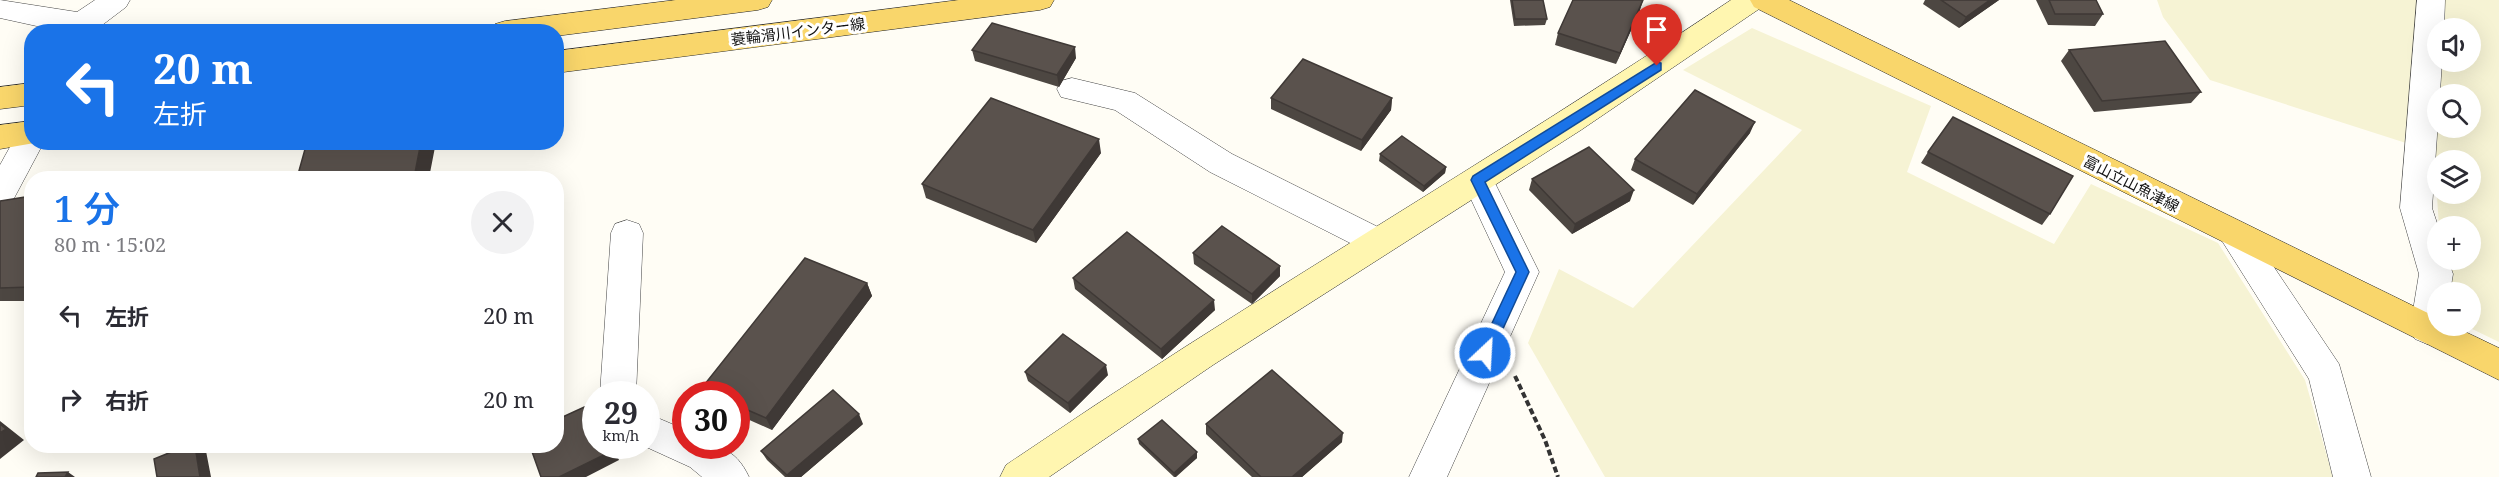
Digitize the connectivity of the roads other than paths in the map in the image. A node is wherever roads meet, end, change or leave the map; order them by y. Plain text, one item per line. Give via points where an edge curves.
1 (116, 0) edge
2 (758, 0) edge
3 (1040, 0) edge
4 (1752, 0) edge
5 (1764, 0) edge
6 (2431, 0) edge
7 (0, 8) edge
8 (67, 24) edge
9 (84, 24) edge
10 (564, 25) edge
11 (564, 61) edge
12 (1072, 88) dead end
13 (24, 95) edge
14 (0, 98) edge
15 (24, 135) edge
16 (0, 137) edge
17 (24, 149) edge
18 (1478, 180) junction
19 (0, 195) edge
20 (627, 232) dead end
21 (2235, 236) junction
22 (1378, 242) junction
23 (2435, 282) edge
24 (2427, 329) edge
25 (2441, 336) edge
26 (2499, 365) edge
27 (619, 381) edge
28 (660, 435) edge
29 (730, 477) edge
30 (1019, 477) edge
31 (1428, 477) edge
32 (2352, 477) edge

1 - 9 street
2 - 10 main road
3 - 11 main road, 蓑輪滑川インター線
4 - 18 street via 1657,66
5 - 21 main road, 富山立山魚津線
6 - 23 street via 2415,208 2436,274
7 - 8 street
12 - 22 street via 1124,101 1221,163
13 - 14 main road
15 - 16 main road
17 - 19 street
18 - 22 street
18 - 31 street via 1522,272
20 - 27 street
21 - 24 main road, 富山立山魚津線
21 - 32 street via 2326,375
22 - 30 street via 1117,407
25 - 26 main road, 富山立山魚津線
28 - 29 street via 703,455

